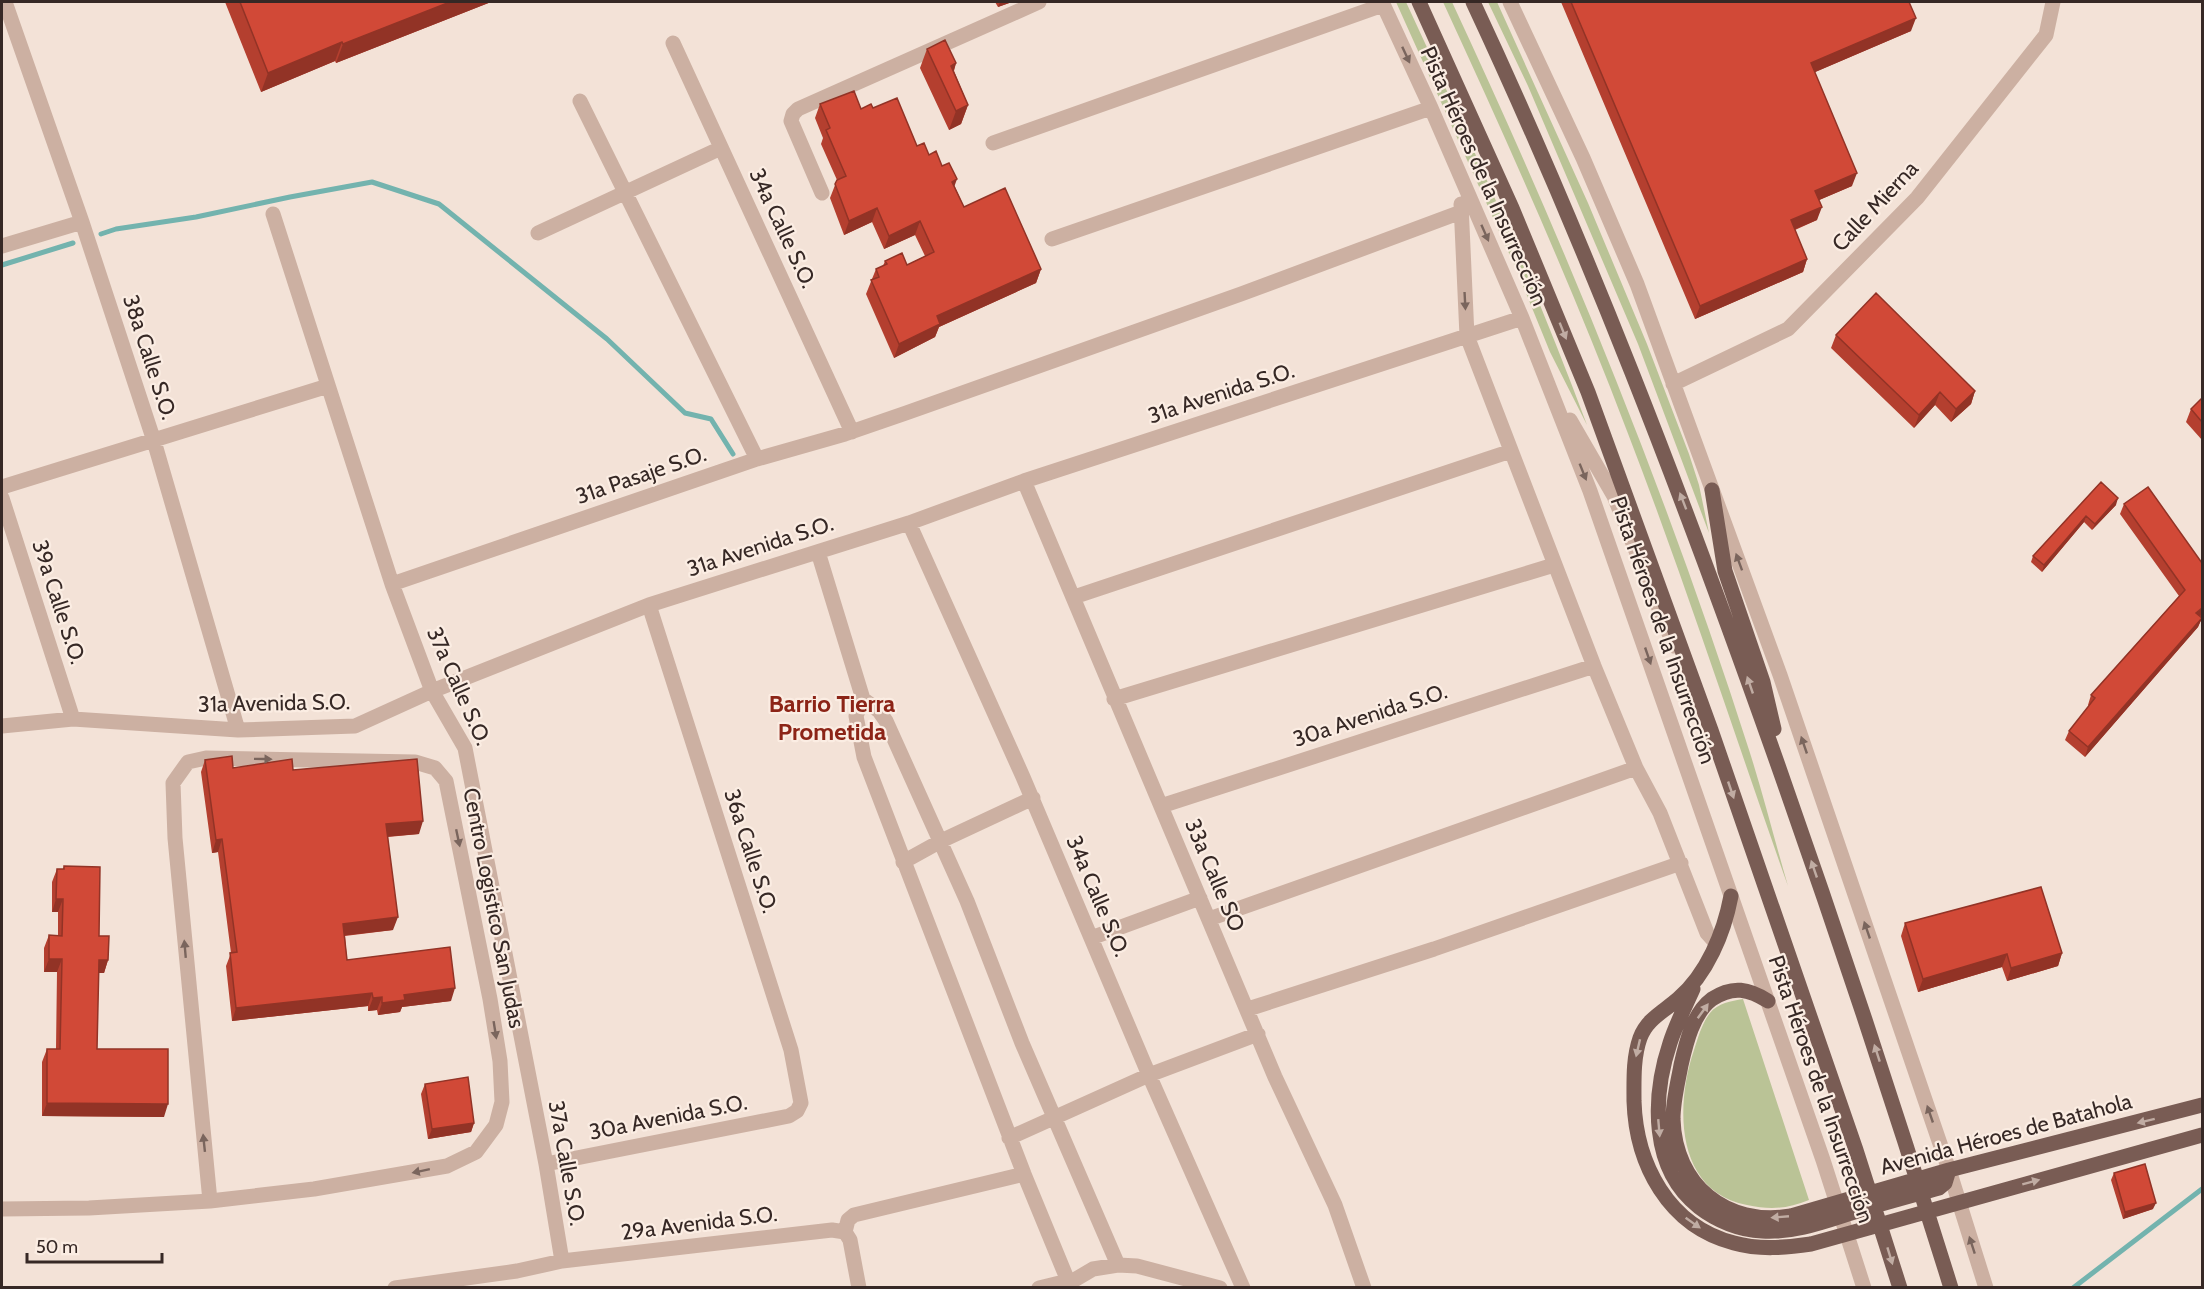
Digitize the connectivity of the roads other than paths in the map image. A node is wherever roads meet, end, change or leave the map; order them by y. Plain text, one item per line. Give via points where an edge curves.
1 (5, 2) edge
2 (1039, 2) edge
3 (1419, 2) edge
4 (1473, 2) edge
5 (1510, 2) edge
6 (2053, 2) edge
7 (1382, 3) edge
8 (673, 43) dead end
9 (580, 101) dead end
10 (1431, 108) junction
11 (993, 142) dead end
12 (721, 148) junction
13 (1461, 179) junction
14 (624, 193) junction
15 (822, 194) dead end
16 (1461, 212) junction
17 (273, 214) dead end
18 (82, 222) junction
19 (538, 233) dead end
20 (1052, 239) dead end
21 (2, 246) edge
22 (1522, 318) junction
23 (1467, 336) junction
24 (1545, 376) junction
25 (1673, 384) junction
26 (328, 386) junction
27 (852, 432) junction
28 (154, 441) junction
29 (1511, 451) junction
30 (757, 459) junction
31 (1024, 481) junction
32 (2, 487) edge
33 (1712, 490) junction
34 (2, 498) edge
35 (909, 523) junction
36 (818, 552) junction
37 (1554, 565) junction
38 (392, 584) junction
39 (1074, 597) junction
40 (649, 605) junction
41 (1594, 666) junction
42 (432, 691) junction
43 (863, 699) junction
44 (1114, 699) junction
45 (73, 719) junction
46 (2, 726) edge
47 (238, 730) junction
48 (1711, 730) junction
49 (1636, 768) junction
50 (1033, 798) junction
51 (1161, 806) junction
52 (1794, 811) junction
53 (941, 841) junction
54 (903, 862) junction
55 (1681, 863) junction
56 (1731, 896) junction
57 (1200, 898) junction
58 (1209, 919) junction
59 (1091, 938) junction
60 (1716, 943) junction
61 (1701, 972) junction
62 (1768, 1001) junction
63 (1248, 1009) junction
64 (1650, 1021) junction
65 (1678, 1021) junction
66 (1258, 1034) junction
67 (1687, 1043) junction
68 (1149, 1075) junction
69 (2202, 1105) edge
70 (797, 1111) joint
71 (1054, 1117) junction
72 (2202, 1135) edge
73 (1009, 1138) junction
74 (546, 1164) junction
75 (1949, 1170) junction
76 (1024, 1174) junction
77 (1920, 1185) junction
78 (1872, 1199) junction
79 (210, 1201) junction
80 (1959, 1202) junction
81 (2, 1209) edge
82 (1839, 1209) junction
83 (1928, 1211) junction
84 (1880, 1225) junction
85 (845, 1232) junction
86 (1847, 1235) junction
87 (562, 1261) junction
88 (1118, 1265) junction
89 (1068, 1281) junction
90 (395, 1287) edge
91 (859, 1287) edge
92 (1039, 1287) edge
93 (1220, 1287) edge
94 (1243, 1287) edge
95 (1364, 1287) edge
96 (1864, 1287) edge
97 (1900, 1287) edge
98 (1951, 1287) edge
99 (1986, 1287) edge

1 - 18 street, 38a Calle S.O.
2 - 15 street via 798,109 791,121
3 -> 48 main road, Pista Héroes de la Insurrección via 1552,302
52 -> 4 main road via 1626,353 1559,190
5 - 25 street via 1637,284
6 - 25 street, Calle Mierna via 2046,35 1917,198 1788,329
7 -> 10 street, Pista Héroes de la Insurrección
7 - 11 street
8 - 12 street, 34a Calle S.O.
9 - 14 street
10 - 13 street, Pista Héroes de la Insurrección
10 - 20 street
12 - 14 street
12 - 27 street, 34a Calle S.O.
13 - 16 street
13 -> 22 street, Pista Héroes de la Insurrección
14 - 19 street
14 - 30 street
16 -> 23 street
16 - 27 street, 31a Pasaje S.O.
17 - 26 street, 37a Calle S.O.
18 - 21 street
18 - 28 street, 38a Calle S.O.
22 - 23 street, 31a Avenida S.O.
22 - 24 street, Pista Héroes de la Insurrección
23 - 29 street
23 - 31 street, 31a Avenida S.O.
24 - 48 street via 1614,496
24 -> 56 street, Pista Héroes de la Insurrección via 1590,491
25 - 33 street
26 - 28 street
26 - 38 street, 37a Calle S.O.
27 - 30 street, 31a Pasaje S.O.
28 - 32 street
28 - 47 street, 38a Calle S.O.
29 - 37 street
29 - 39 street
30 - 38 street, 31a Pasaje S.O.
31 - 35 street, 31a Avenida S.O.
31 - 39 street, 33a Calle SO
33 - 52 main road via 1725,571 1763,682
75 -> 33 street via 1780,675
34 - 45 street, 39a Calle S.O.
35 - 36 street, 31a Avenida S.O.
35 - 50 street, 34a Calle S.O.
36 - 40 street, 31a Avenida S.O.
36 - 43 street
37 - 41 street
37 - 44 street
38 - 42 street, 37a Calle S.O.
39 - 44 street, 33a Calle SO
40 - 42 street, 31a Avenida S.O.
40 - 70 street, 36a Calle S.O. via 791,1050 801,1103
41 - 49 street
41 - 51 street, 30a Avenida S.O.
42 - 47 street, 31a Avenida S.O. via 355,726
42 - 74 street, 37a Calle S.O. via 465,748
43 - 53 street via 885,721
43 - 54 street via 856,716 861,742
44 - 51 street, 33a Calle SO
45 - 46 street, 31a Avenida S.O.
45 - 47 street, 31a Avenida S.O.
48 -> 78 main road, Pista Héroes de la Insurrección
49 - 55 street
49 - 58 street
50 - 53 street
50 - 59 street, 34a Calle S.O.
51 - 57 street, 33a Calle SO
77 -> 52 main road
53 - 54 street
53 - 71 street
54 - 73 street
55 - 60 street via 1707,933
55 - 63 street
56 - 60 main road via 1725,926
56 - 62 street, Pista Héroes de la Insurrección
57 - 58 street, 33a Calle SO
57 - 59 street
58 - 63 street, 33a Calle SO
59 - 68 street, 34a Calle S.O.
60 - 61 main road
61 - 64 main road
61 - 65 main road
67 -> 62 main road, Avenida Héroes de Batahola via 1711,1000 1743,990
62 - 82 street, Pista Héroes de la Insurrección
63 - 66 street, 33a Calle SO
64 - 65 main road
64 -> 86 main road via 1640,1040 1635,1066 1636,1125 1645,1163 1669,1202 1697,1226 1734,1243 1793,1247
65 - 67 main road via 1685,1026
65 -> 82 main road via 1668,1046 1658,1101 1658,1126 1663,1152 1680,1188 1692,1201 1725,1222 1762,1231 1794,1229
66 - 68 street
66 - 95 street, 33a Calle SO via 1335,1205
82 -> 67 main road, Avenida Héroes de Batahola via 1778,1218 1752,1217 1720,1204 1694,1184 1678,1153 1673,1118
68 - 71 street
68 - 94 street, 34a Calle S.O.
69 -> 75 main road, Avenida Héroes de Batahola
70 - 74 street, 30a Avenida S.O. via 789,1116
71 - 73 street
71 - 88 street
80 -> 72 main road
73 - 76 street
74 - 87 street, 37a Calle S.O.
75 - 77 main road, Avenida Héroes de Batahola
75 - 80 street
76 - 85 street via 854,1215
76 - 89 street
77 - 78 main road, Avenida Héroes de Batahola
77 - 83 main road
78 - 82 main road, Avenida Héroes de Batahola
78 - 84 main road, Pista Héroes de la Insurrección
79 -> 79 street, Centro Logistico San Judas via 173,783 189,762 206,758 415,762 435,768 446,781 490,999 500,1060 502,1102 496,1125 476,1152 447,1166 314,1190
79 - 81 street, Centro Logistico San Judas
80 - 83 main road
99 -> 80 street
82 - 86 street, Pista Héroes de la Insurrección
83 - 84 main road
83 - 98 main road
84 - 86 main road
84 -> 97 main road, Pista Héroes de la Insurrección
85 - 87 street, 29a Avenida S.O. via 832,1230
85 - 91 street
86 - 96 street, Pista Héroes de la Insurrección
87 - 90 street, 29a Avenida S.O.
88 - 89 street via 1093,1269
88 - 93 street via 1137,1266
89 - 92 street

